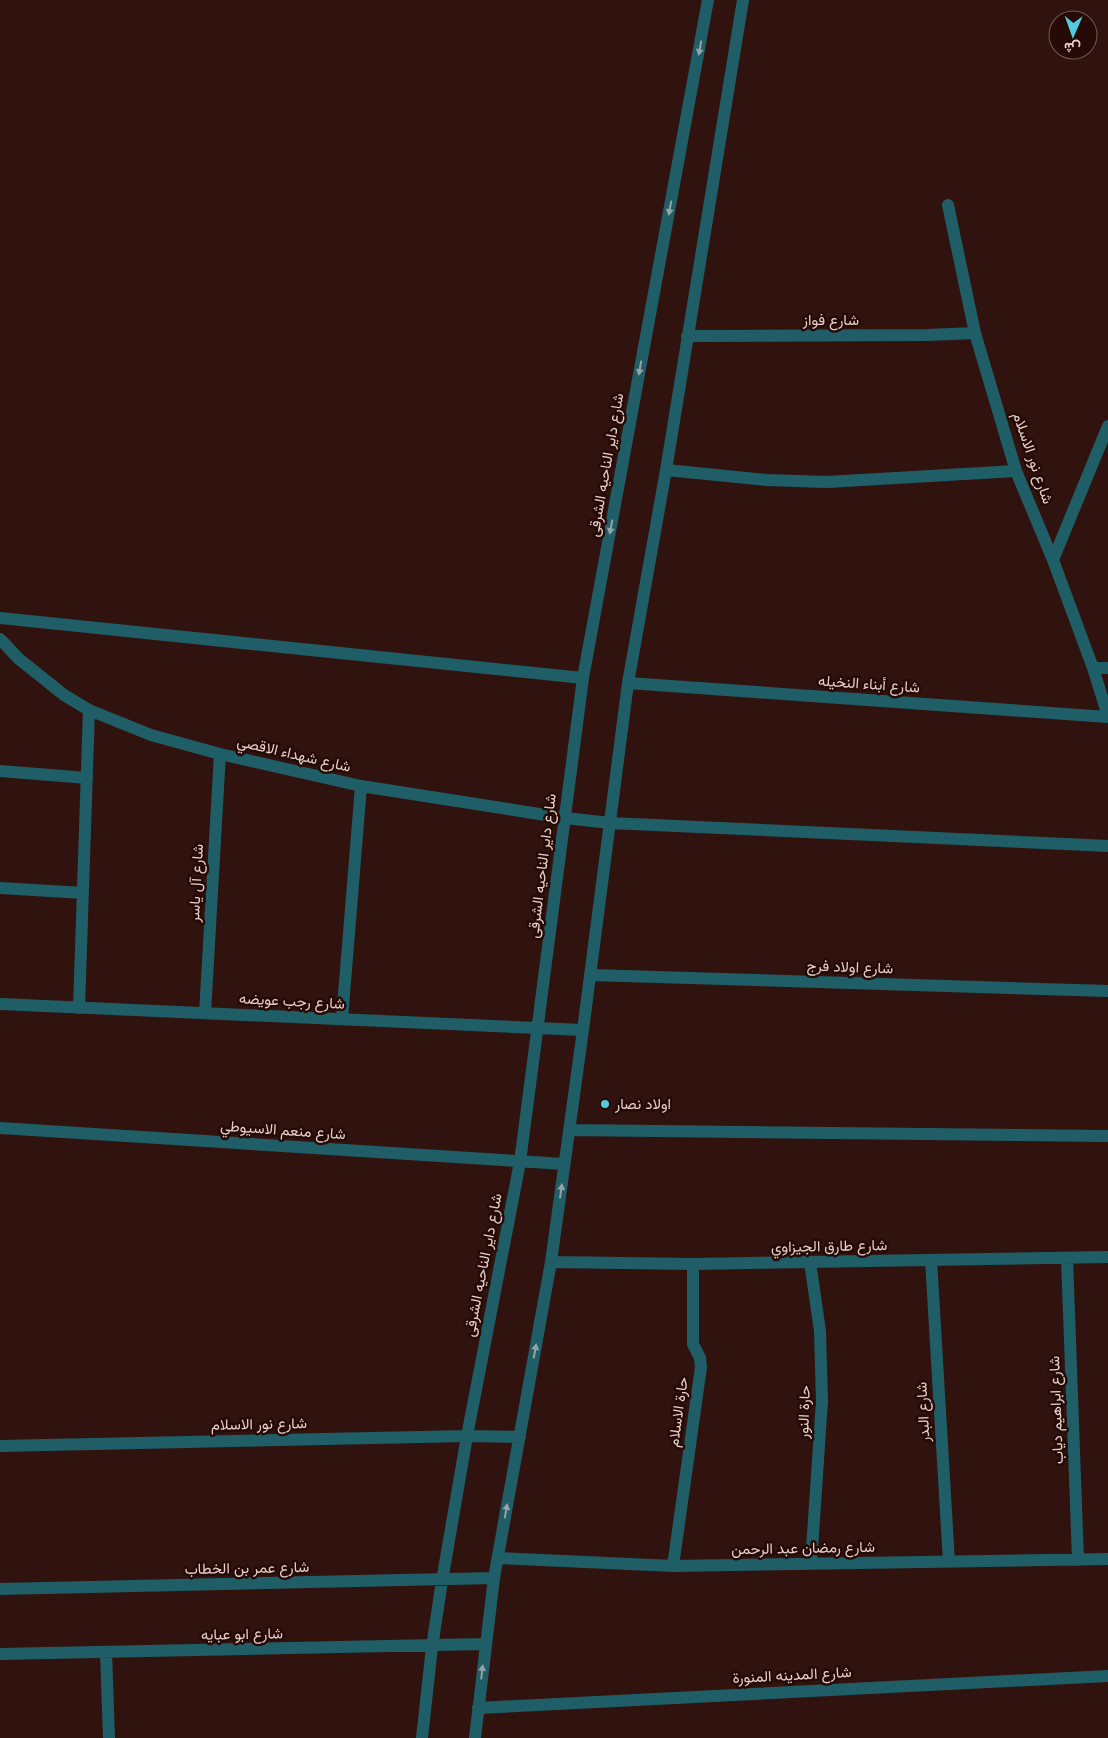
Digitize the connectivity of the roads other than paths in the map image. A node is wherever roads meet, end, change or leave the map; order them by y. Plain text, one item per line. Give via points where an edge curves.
1 (708, 0) edge
2 (743, 0) edge
3 (948, 205) dead end
4 (975, 333) junction
5 (686, 336) junction
6 (1108, 426) edge
7 (666, 470) junction
8 (1016, 470) junction
9 (1053, 560) junction
10 (0, 618) edge
11 (0, 639) edge
12 (1092, 668) junction
13 (1108, 668) edge
14 (583, 678) junction
15 (628, 683) junction
16 (89, 710) junction
17 (1108, 716) edge
18 (220, 754) junction
19 (0, 771) edge
20 (87, 778) junction
21 (361, 786) junction
22 (565, 818) junction
23 (610, 823) junction
24 (1108, 846) edge
25 (0, 888) edge
26 (83, 893) junction
27 (591, 975) junction
28 (1108, 991) edge
29 (0, 1004) edge
30 (79, 1008) junction
31 (205, 1013) junction
32 (342, 1019) junction
33 (538, 1028) junction
34 (583, 1030) junction
35 (0, 1128) edge
36 (569, 1130) junction
37 (1108, 1136) edge
38 (520, 1162) junction
39 (564, 1164) junction
40 (1108, 1257) edge
41 (1067, 1258) junction
42 (931, 1260) junction
43 (550, 1262) junction
44 (810, 1262) junction
45 (693, 1264) junction
46 (467, 1436) junction
47 (520, 1437) junction
48 (0, 1446) edge
49 (498, 1558) junction
50 (1078, 1560) junction
51 (1108, 1560) edge
52 (949, 1562) junction
53 (811, 1564) junction
54 (673, 1566) junction
55 (494, 1578) junction
56 (442, 1581) junction
57 (0, 1590) edge
58 (485, 1644) junction
59 (432, 1647) junction
60 (106, 1652) junction
61 (0, 1654) edge
62 (1108, 1676) edge
63 (478, 1708) junction
64 (109, 1738) edge
65 (422, 1738) edge
66 (475, 1738) edge

1 -> 14 street, شارع داير الناحيه الشرقى
2 - 5 street
3 - 4 street, شارع نور الاسلام
4 - 5 street, شارع فواز
4 - 8 street, شارع نور الاسلام
5 - 7 street
6 - 9 street
7 - 8 street via 766,480 827,482
7 - 15 street
8 - 9 street, شارع نور الاسلام
9 - 12 street, شارع نور الاسلام
10 - 14 street
11 - 16 street, شارع شهداء الاقصي via 41,677
12 - 13 street
12 - 17 street, شارع نور الاسلام
14 - 22 street, شارع داير الناحيه الشرقى
15 - 17 street, شارع أبناء النخيله
15 - 23 street
16 - 18 street, شارع شهداء الاقصي via 151,734
16 - 20 street
18 - 21 street, شارع شهداء الاقصي
18 - 31 street, شارع آل ياسر
19 - 20 street
20 - 26 street
21 - 22 street, شارع شهداء الاقصي
21 - 32 street
22 - 23 street, شارع شهداء الاقصي
22 - 33 street, شارع داير الناحيه الشرقى
23 - 24 street, شارع شهداء الاقصي
23 - 27 street
25 - 26 street
26 - 30 street
27 - 28 street, شارع اولاد فرج
27 - 34 street
29 - 30 street, شارع رجب عويضه
30 - 31 street, شارع رجب عويضه
31 - 32 street, شارع رجب عويضه
32 - 33 street, شارع رجب عويضه
33 - 34 street, شارع رجب عويضه
33 - 38 street, شارع داير الناحيه الشرقى
34 - 36 street
35 - 38 street, شارع منعم الاسيوطي
36 - 37 street
36 - 39 street
38 - 39 street, شارع منعم الاسيوطي
38 - 46 street, شارع داير الناحيه الشرقى
43 -> 39 street
40 - 41 street, شارع طارق الجيزاوي
41 - 42 street, شارع طارق الجيزاوي
41 - 50 street, شارع ابراهيم دياب
42 - 44 street, شارع طارق الجيزاوي
42 - 52 street, شارع البدر
43 - 45 street, شارع طارق الجيزاوي
47 -> 43 street
44 - 45 street, شارع طارق الجيزاوي
44 - 53 street, حارة النور via 820,1331 822,1401
45 - 54 street, حارة الاسلام via 693,1344 701,1367
46 - 47 street, شارع نور الاسلام
46 - 48 street, شارع نور الاسلام
46 - 56 street, شارع داير الناحيه الشرقى
49 -> 47 street
49 - 54 street, شارع رمضان عبد الرحمن
49 - 55 street
50 - 51 street, شارع رمضان عبد الرحمن
50 - 52 street, شارع رمضان عبد الرحمن
52 - 53 street, شارع رمضان عبد الرحمن
53 - 54 street, شارع رمضان عبد الرحمن
55 - 56 street, شارع عمر بن الخطاب
55 - 58 street
56 - 57 street, شارع عمر بن الخطاب
56 - 59 street, شارع داير الناحيه الشرقى
58 - 59 street, شارع ابو عبايه
63 -> 58 street
59 - 60 street, شارع ابو عبايه
59 - 65 street, شارع داير الناحيه الشرقى
60 - 61 street, شارع ابو عبايه
60 - 64 street
62 - 63 street, شارع المدينه المنورة
63 - 66 street

